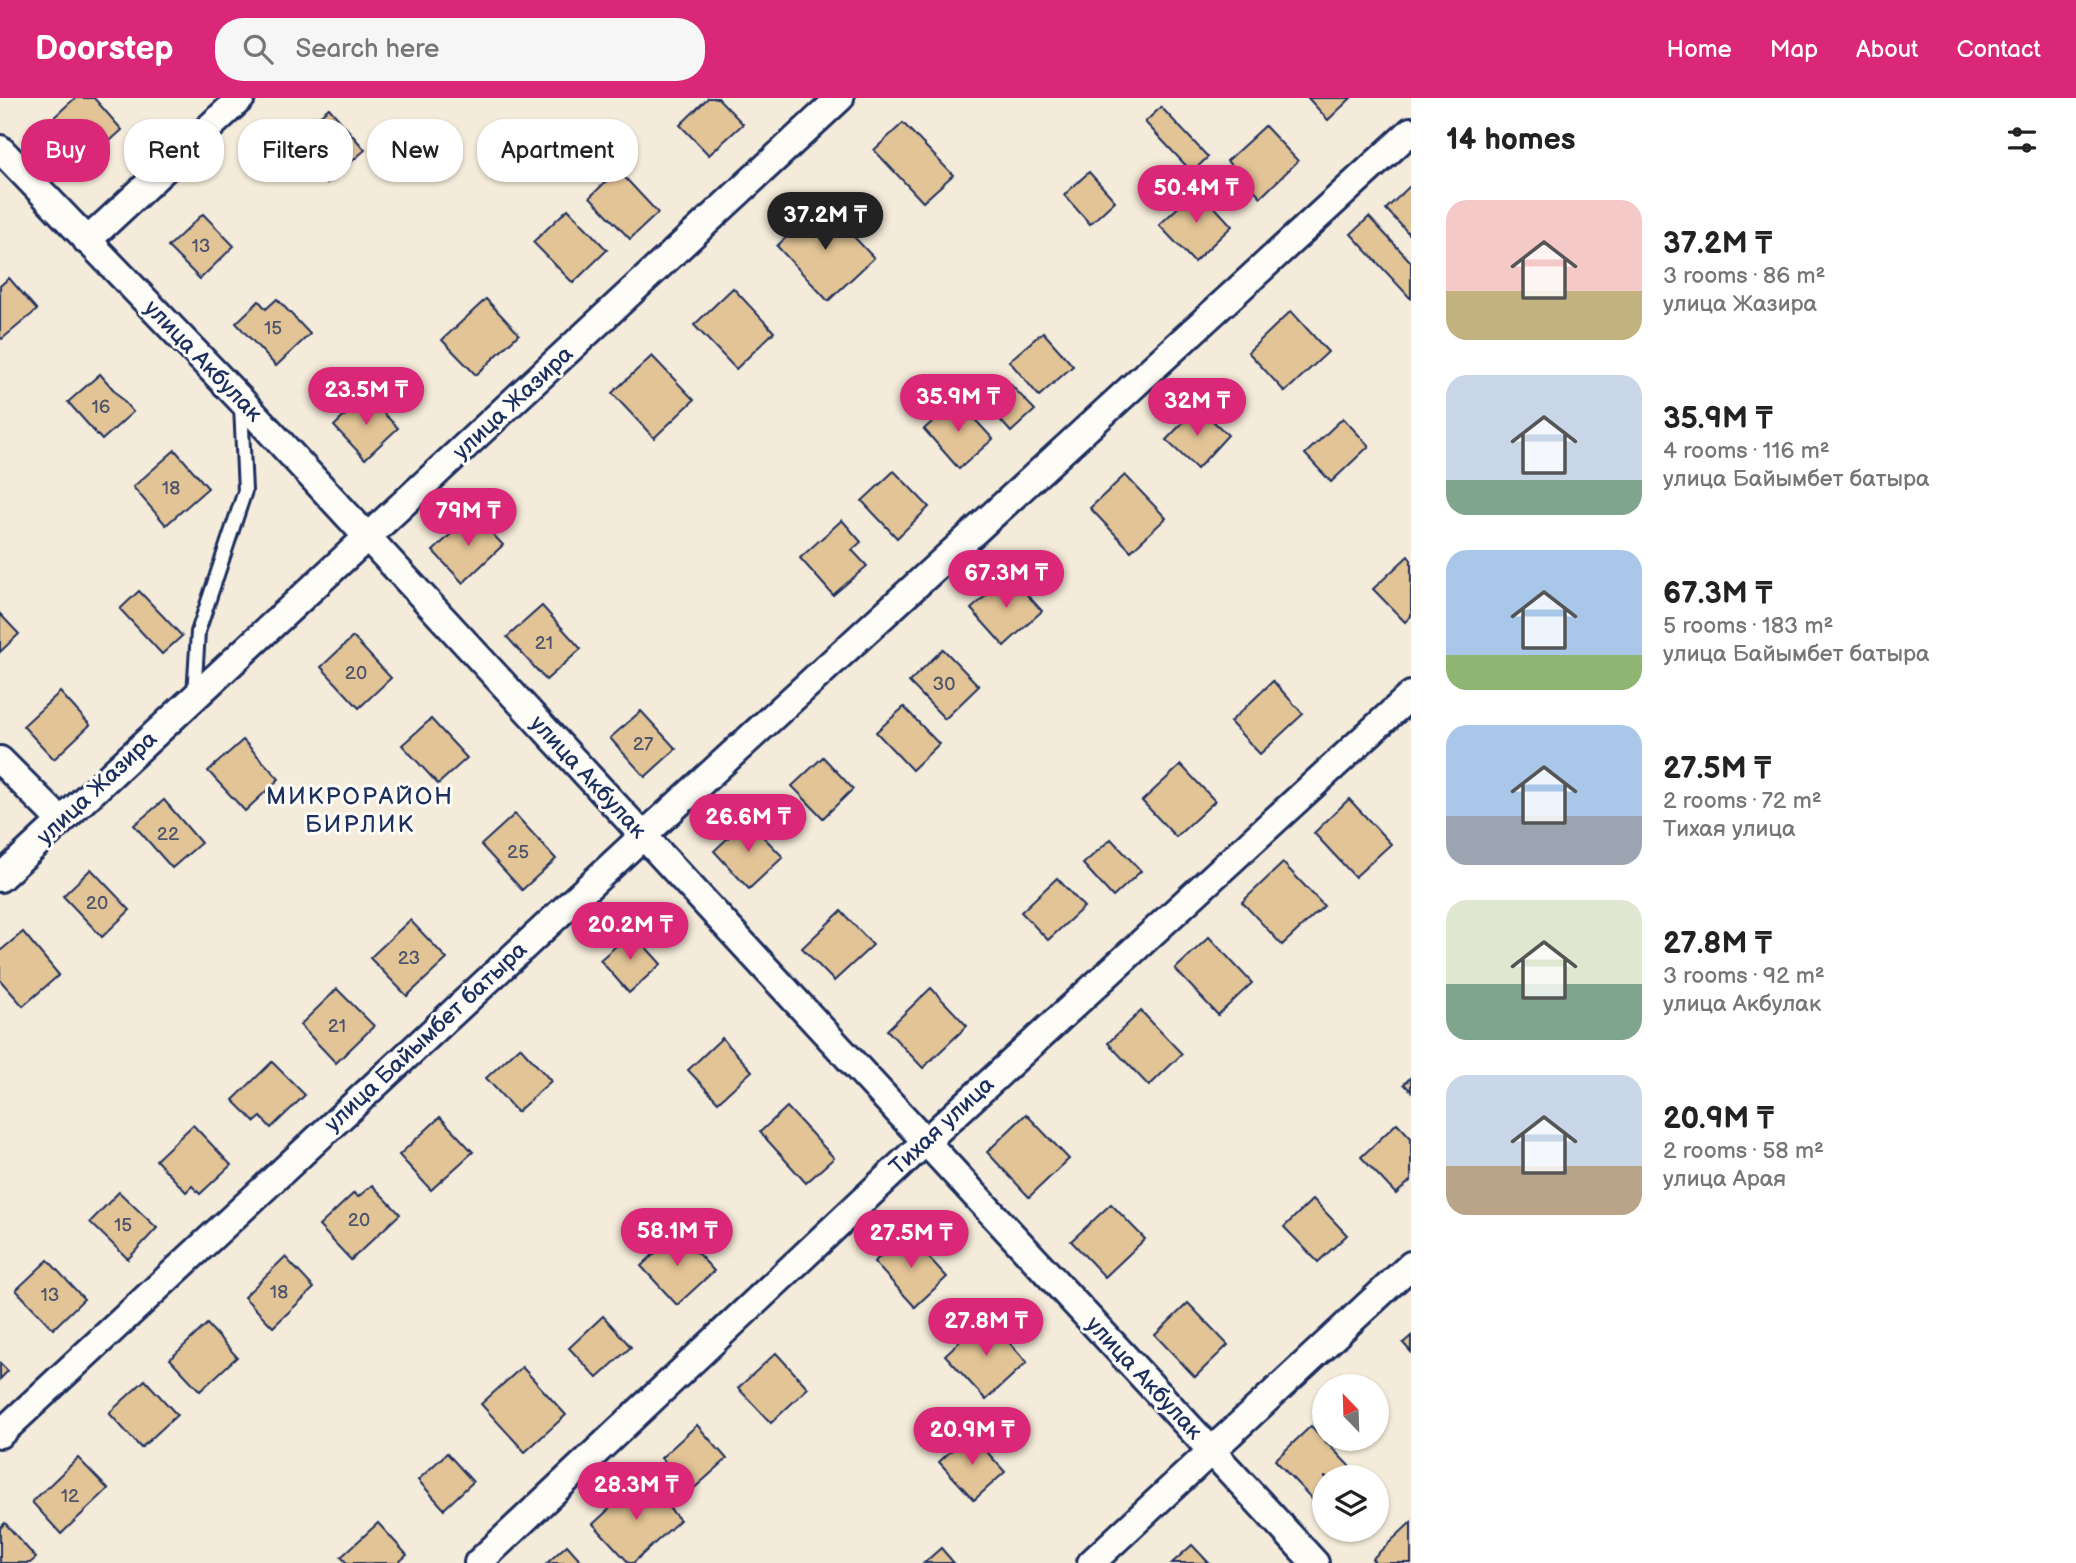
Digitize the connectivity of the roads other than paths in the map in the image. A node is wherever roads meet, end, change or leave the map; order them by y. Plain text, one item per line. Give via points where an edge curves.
1 (241, 98) edge
2 (840, 98) edge
3 (1411, 131) edge
4 (0, 149) edge
5 (87, 241) junction
6 (240, 399) junction
7 (368, 538) junction
8 (1411, 695) edge
9 (194, 699) junction
10 (0, 760) edge
11 (61, 821) junction
12 (643, 836) junction
13 (0, 878) edge
14 (925, 1142) junction
15 (1411, 1265) edge
16 (0, 1433) edge
17 (1212, 1452) junction
18 (478, 1563) edge
19 (1091, 1563) edge
20 (1315, 1563) edge

1 - 5 street
2 - 7 street, улица Жазира
3 - 12 street, улица Байымбет батыра
4 - 5 street, улица Акбулак
5 - 6 street, улица Акбулак
6 - 7 street, улица Акбулак
6 - 9 lane via 245,491 198,632
7 - 9 street, улица Жазира
7 - 12 street, улица Акбулак
8 - 14 street, Тихая улица
9 - 11 street, улица Жазира
10 - 11 street
11 - 13 street, улица Жазира
12 - 14 street, улица Акбулак
12 - 16 street, улица Байымбет батыра
14 - 17 street, улица Акбулак
14 - 18 street, Тихая улица
15 - 17 street
17 - 19 street
17 - 20 street, улица Акбулак

